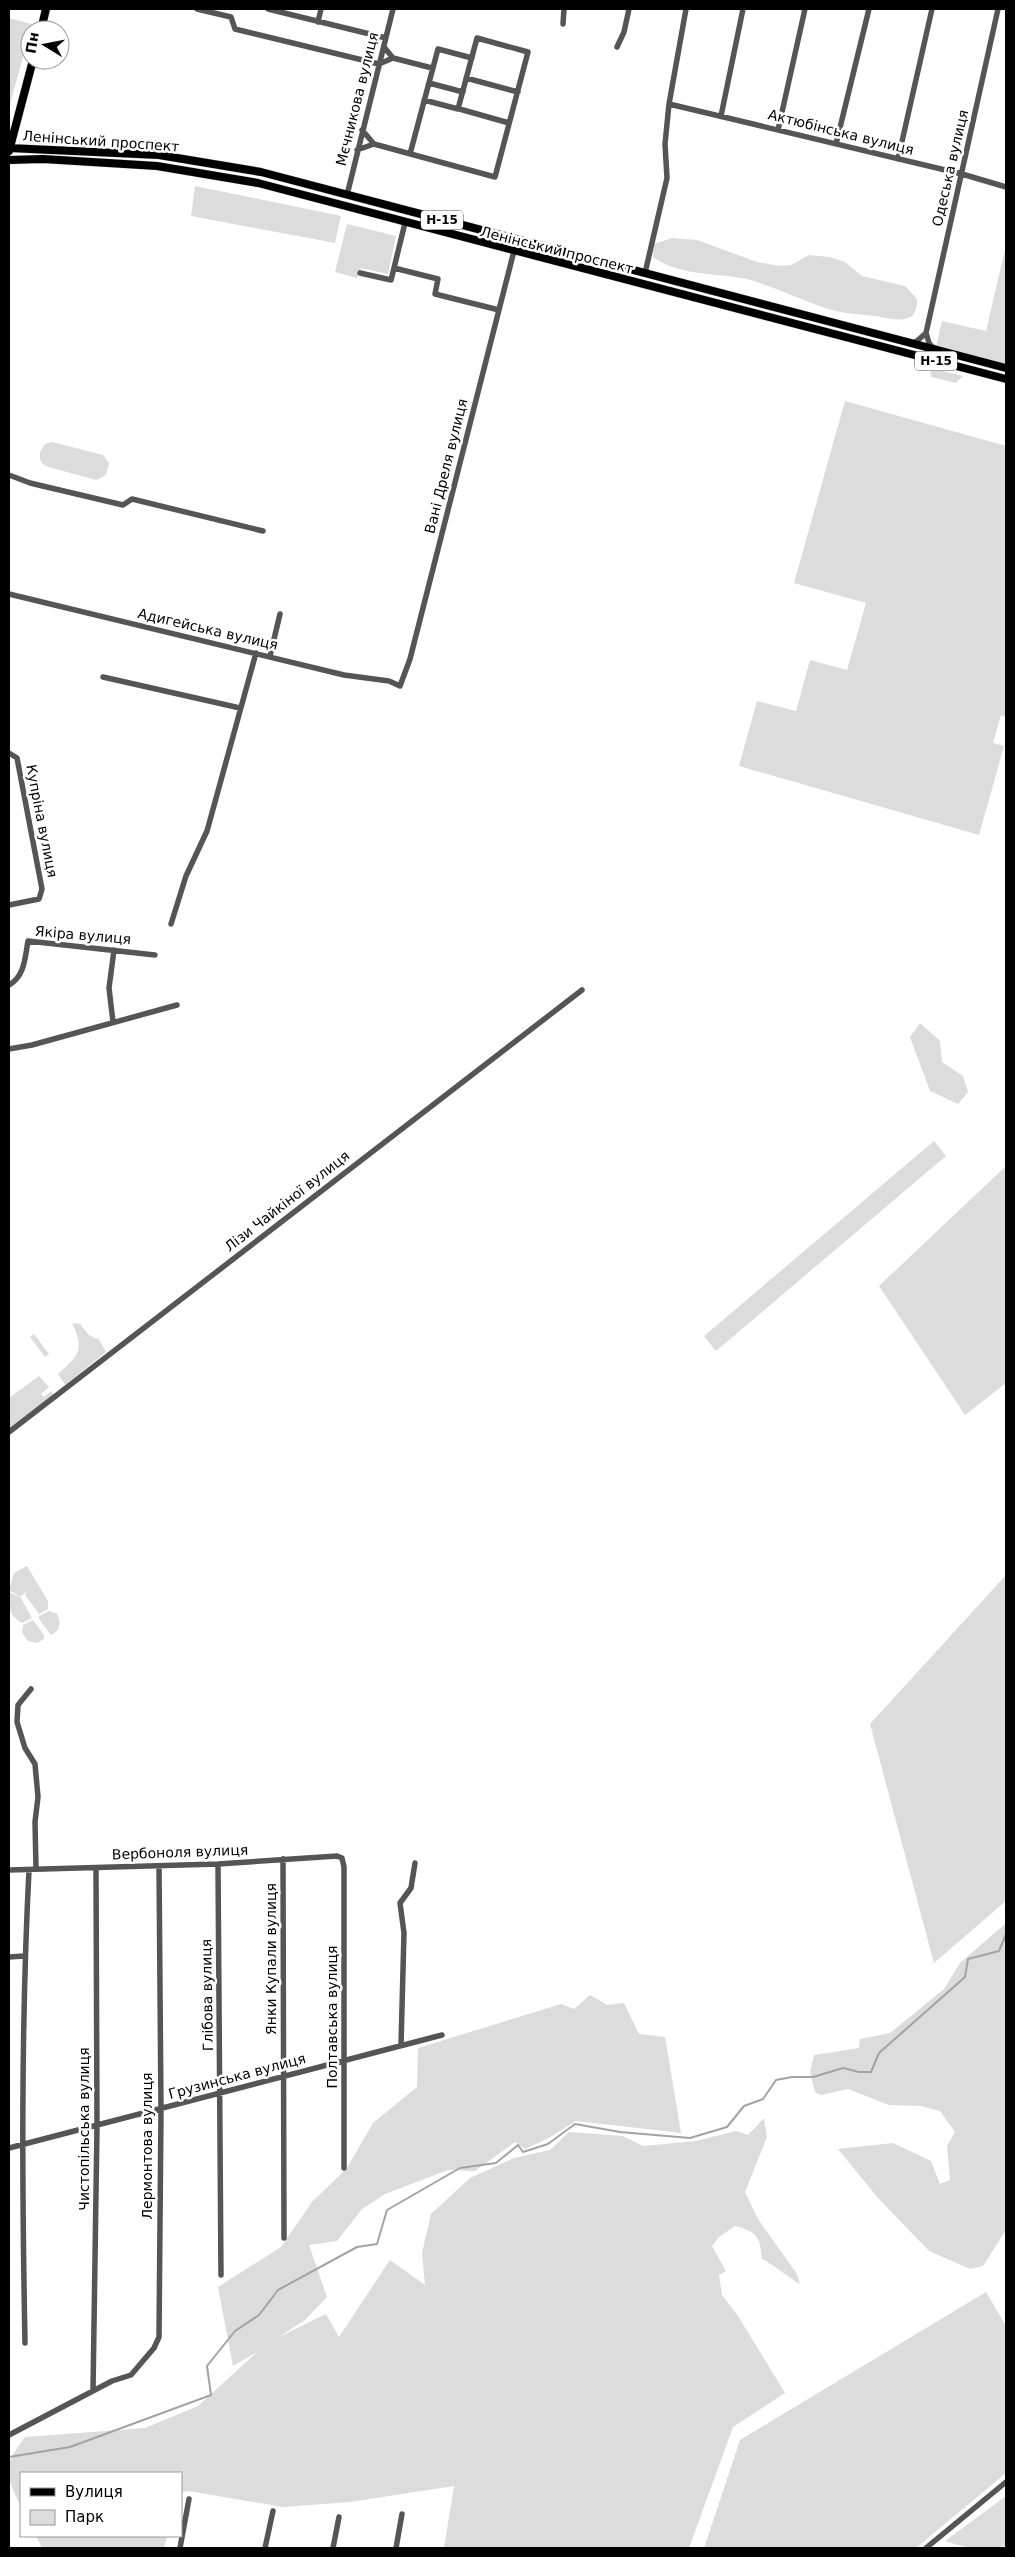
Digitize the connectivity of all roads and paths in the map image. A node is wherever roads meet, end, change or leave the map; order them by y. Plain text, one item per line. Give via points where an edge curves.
1 (196, 9) edge
2 (268, 9) edge
3 (321, 9) edge
4 (393, 9) edge
5 (564, 9) edge
6 (629, 9) edge
7 (686, 9) edge
8 (743, 9) edge
9 (805, 9) edge
10 (869, 9) edge
11 (932, 9) edge
12 (998, 9) edge
13 (318, 22) junction
14 (563, 24) dead end
15 (386, 38) junction
16 (384, 47) junction
17 (617, 47) dead end
18 (393, 58) junction
19 (472, 58) junction
20 (379, 64) junction
21 (432, 68) junction
22 (30, 70) edge
23 (466, 78) junction
24 (428, 83) junction
25 (462, 92) junction
26 (518, 92) junction
27 (424, 100) junction
28 (669, 104) junction
29 (456, 108) junction
30 (721, 116) junction
31 (509, 123) junction
32 (362, 130) junction
33 (778, 130) junction
34 (374, 144) junction
35 (836, 144) junction
36 (9, 150) edge
37 (357, 150) junction
38 (410, 154) junction
39 (898, 159) junction
40 (9, 160) edge
41 (962, 174) junction
42 (1006, 187) edge
43 (347, 195) junction
44 (405, 223) junction
45 (480, 230) junction
46 (477, 242) junction
47 (546, 247) junction
48 (514, 251) junction
49 (543, 259) junction
50 (394, 268) junction
51 (644, 273) junction
52 (360, 274) dead end
53 (499, 310) junction
54 (868, 332) junction
55 (926, 333) junction
56 (865, 343) junction
57 (910, 343) junction
58 (934, 349) junction
59 (1006, 368) edge
60 (1006, 379) edge
61 (9, 475) edge
62 (263, 531) dead end
63 (9, 594) edge
64 (280, 614) dead end
65 (256, 653) junction
66 (270, 656) junction
67 (103, 677) dead end
68 (400, 686) joint
69 (240, 708) junction
70 (9, 753) edge
71 (9, 905) edge
72 (171, 924) dead end
73 (114, 950) junction
74 (155, 955) dead end
75 (9, 985) edge
76 (582, 990) dead end
77 (177, 1005) dead end
78 (113, 1022) junction
79 (9, 1049) edge
80 (9, 1432) edge
81 (31, 1689) dead end
82 (283, 1859) junction
83 (416, 1863) dead end
84 (218, 1864) junction
85 (159, 1866) junction
86 (344, 1867) joint
87 (96, 1868) junction
88 (9, 1870) edge
89 (32, 1870) junction
90 (24, 1956) junction
91 (9, 1957) edge
92 (442, 2035) dead end
93 (401, 2045) junction
94 (344, 2060) junction
95 (283, 2076) junction
96 (221, 2094) junction
97 (160, 2110) junction
98 (97, 2127) junction
99 (22, 2146) junction
100 (9, 2148) edge
101 (344, 2168) dead end
102 (284, 2238) dead end
103 (221, 2275) dead end
104 (25, 2343) dead end
105 (93, 2391) junction
106 (9, 2434) edge
107 (1006, 2482) edge
108 (189, 2499) dead end
109 (273, 2511) dead end
110 (402, 2514) dead end
111 (338, 2516) dead end
112 (180, 2548) edge
113 (265, 2548) edge
114 (333, 2548) edge
115 (396, 2548) edge
116 (926, 2548) edge

1 - 20 street via 231,17 235,29
2 - 13 street
3 - 13 street
4 - 15 street, Мєчникова вулиця
5 - 14 street
6 - 17 street
7 - 28 street
8 - 30 street
9 - 33 street
10 - 35 street
11 - 39 street
12 - 41 street, Одеська вулиця
13 - 15 street
15 - 16 street, Мєчникова вулиця
16 - 18 street
16 - 20 street, Мєчникова вулиця
18 - 20 street
18 - 21 street
19 - 21 street via 438,49
19 - 23 street
19 - 26 street via 477,38 528,52
20 - 32 street, Мєчникова вулиця
21 - 24 street
22 - 36 main road
23 - 25 street
23 - 26 street
24 - 25 street
24 - 27 street
25 - 29 street
26 - 31 street
27 - 29 street
27 - 38 street
28 - 30 street, Актюбінська вулиця
28 - 51 street via 665,144 667,178
29 - 31 street
30 - 33 street, Актюбінська вулиця
31 - 38 street via 495,177
32 - 34 street
32 - 37 street, Мєчникова вулиця
33 - 35 street, Актюбінська вулиця
34 - 37 street
34 - 38 street
35 - 39 street, Актюбінська вулиця
36 - 43 main road, Ленінський проспект / Н-15 via 159,155 261,172
37 - 43 street, Мєчникова вулиця
39 - 41 street, Актюбінська вулиця
40 - 44 main road, Ленінський проспект / Н-15 via 158,166 258,183
41 - 42 street, Актюбінська вулиця
41 - 55 street, Одеська вулиця
43 - 45 main road, Ленінський проспект / Н-15
44 - 46 main road, Ленінський проспект / Н-15
44 - 50 street
45 - 46 main road
45 - 47 main road, Ленінський проспект / Н-15
46 - 48 main road, Ленінський проспект / Н-15
47 - 49 main road
47 - 51 main road, Ленінський проспект / Н-15
48 - 49 main road, Ленінський проспект / Н-15
48 - 53 street, Вані Дреля вулиця
49 - 56 main road, Ленінський проспект / Н-15
50 - 52 street via 391,280
50 - 53 street via 438,279 435,294
51 - 54 main road, Ленінський проспект / Н-15
53 - 68 street, Вані Дреля вулиця via 410,659
54 - 56 main road
54 - 57 main road, Ленінський проспект / Н-15
55 - 57 street
55 - 58 street
56 - 60 main road, Ленінський проспект / Н-15
57 - 58 main road, Ленінський проспект / Н-15
58 - 59 main road, Ленінський проспект / Н-15
61 - 62 street via 123,506 132,499
63 - 65 street, Адигейська вулиця
64 - 66 street
65 - 66 street, Адигейська вулиця
65 - 69 street
66 - 68 street, Адигейська вулиця
67 - 69 street
69 - 72 street via 207,831 186,876
70 - 71 street, Купріна вулиця via 17,758 42,888 38,898
73 - 74 street, Якіра вулиця
73 - 75 street, Якіра вулиця via 28,941 22,971
73 - 78 street via 109,988
76 - 80 street, Лізи Чайкіної вулиця
77 - 78 street
78 - 79 street
81 - 89 street via 18,1705 17,1722 25,1748 35,1764 38,1797
82 - 84 street, Вербоноля вулиця
82 - 86 street, Вербоноля вулиця via 337,1856 342,1858
82 - 95 street, Янки Купали вулиця
83 - 93 street via 411,1888 400,1903 404,1933
84 - 85 street, Вербоноля вулиця
84 - 96 street, Глібова вулиця
85 - 87 street, Вербоноля вулиця
85 - 97 street, Лермонтова вулиця
86 - 94 street, Полтавська вулиця
87 - 89 street, Вербоноля вулиця
87 - 98 street, Чистопільська вулиця
88 - 89 street, Вербоноля вулиця
89 - 90 street
90 - 91 street
90 - 99 street
92 - 93 street, Грузинська вулиця
93 - 94 street, Грузинська вулиця
94 - 95 street, Грузинська вулиця
94 - 101 street, Полтавська вулиця
95 - 96 street, Грузинська вулиця
95 - 102 street, Янки Купали вулиця
96 - 97 street, Грузинська вулиця
96 - 103 street, Глібова вулиця
97 - 98 street, Грузинська вулиця
97 - 105 street, Лермонтова вулиця via 159,2337 131,2375
98 - 99 street, Грузинська вулиця
98 - 105 street, Чистопільська вулиця
99 - 100 street, Грузинська вулиця
99 - 104 street
105 - 106 street, Лермонтова вулиця
107 - 116 street
108 - 112 street
109 - 113 street
110 - 115 street
111 - 114 street

